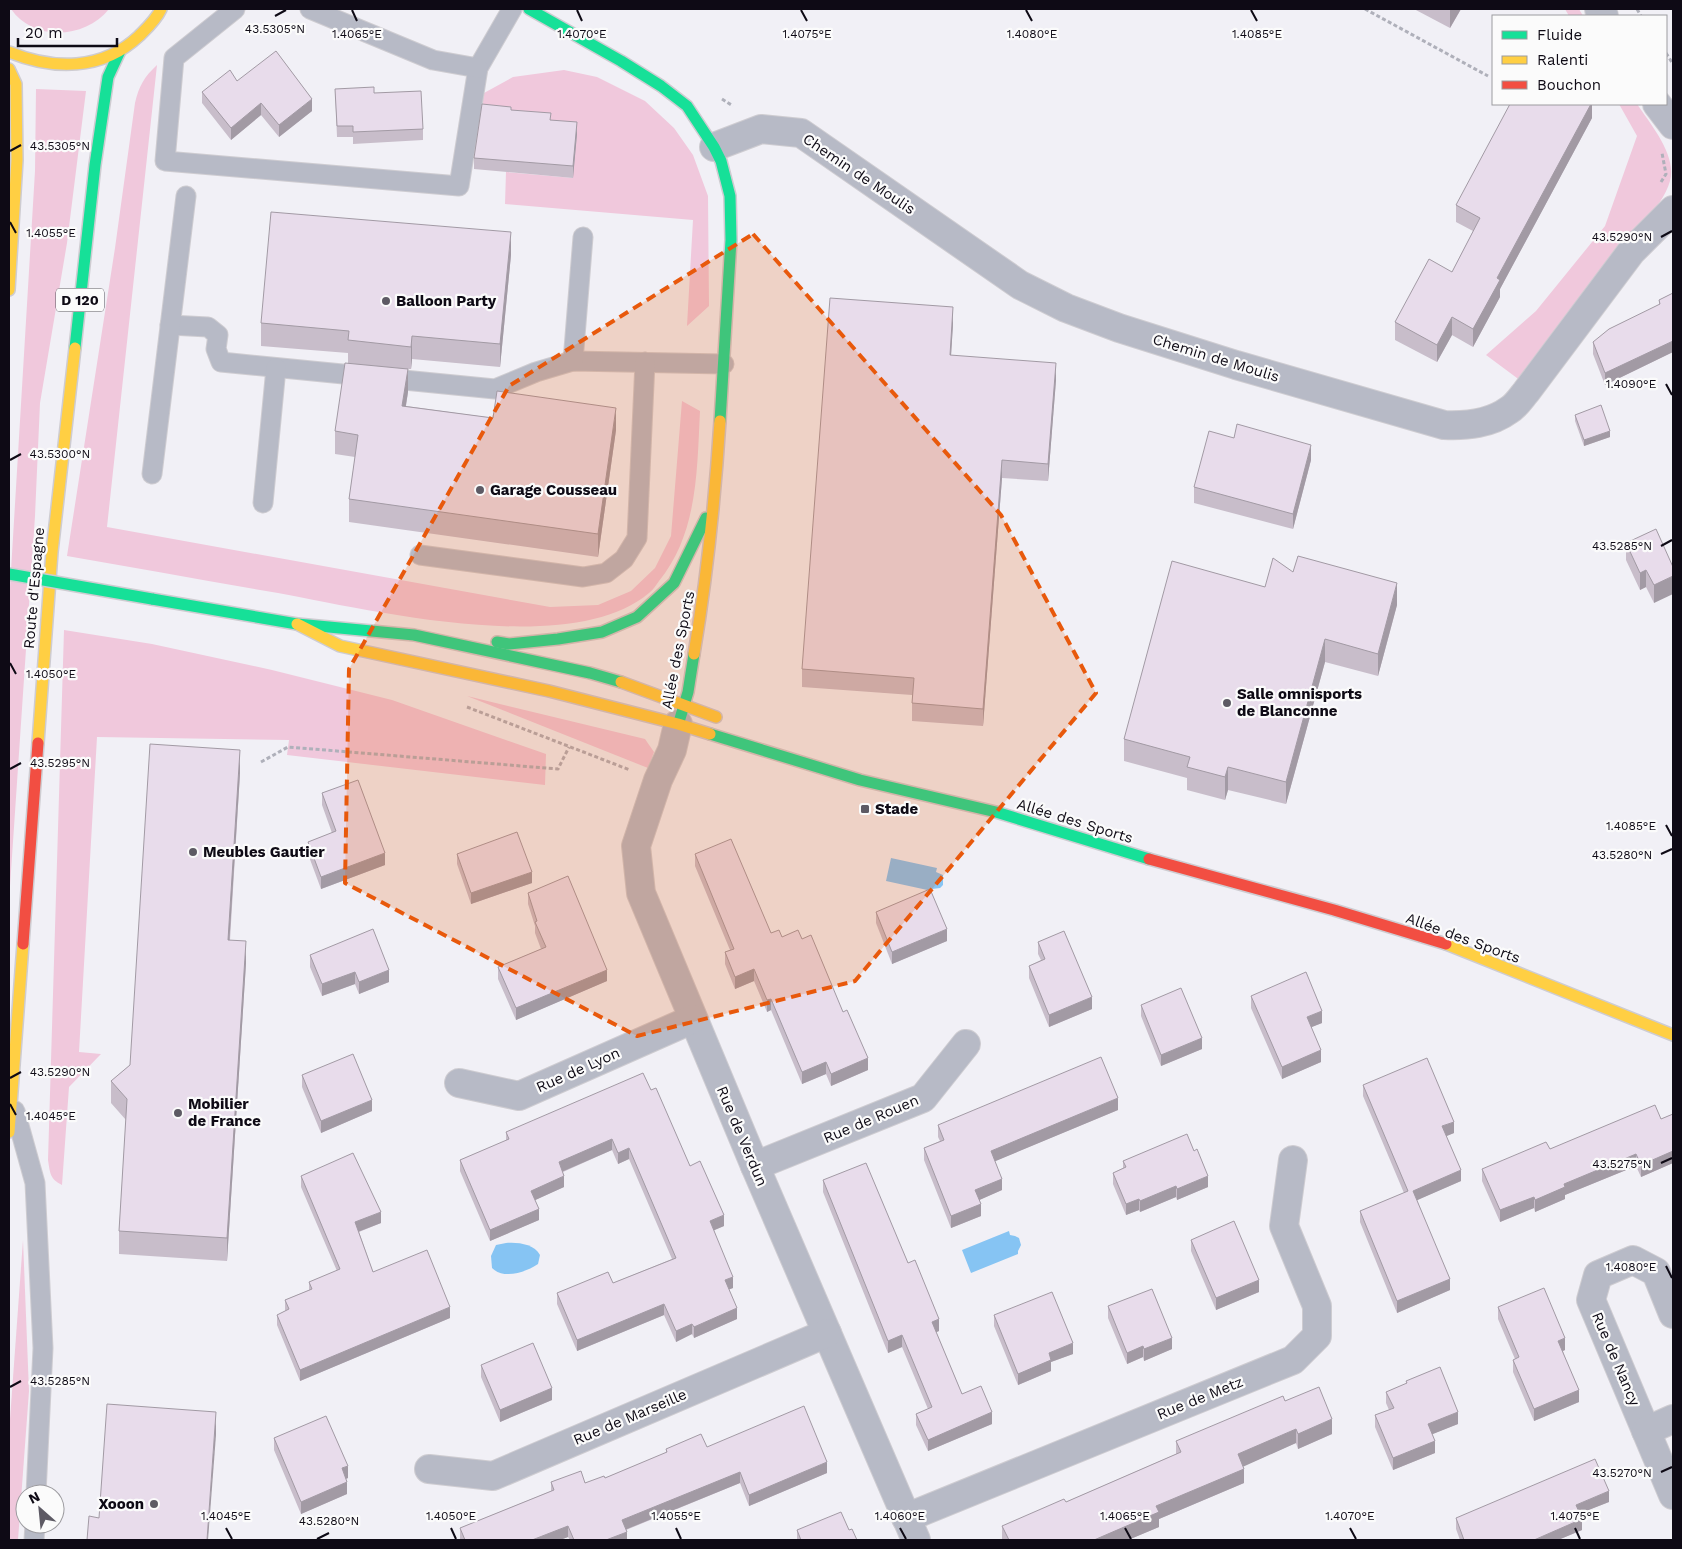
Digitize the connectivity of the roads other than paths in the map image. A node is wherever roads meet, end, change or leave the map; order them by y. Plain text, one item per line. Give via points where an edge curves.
1 (235, 9) edge
2 (310, 9) edge
3 (512, 9) edge
4 (529, 9) edge
5 (161, 11) edge
6 (120, 51) junction
7 (9, 52) edge
8 (478, 68) junction
9 (9, 69) edge
10 (1658, 105) edge
11 (1673, 126) edge
12 (714, 146) junction
13 (186, 196) dead end
14 (1671, 213) edge
15 (583, 237) dead end
16 (9, 290) edge
17 (170, 325) junction
18 (573, 361) junction
19 (645, 362) junction
20 (724, 364) junction
21 (276, 368) junction
22 (152, 474) dead end
23 (716, 499) junction
24 (263, 503) dead end
25 (420, 555) dead end
26 (9, 574) edge
27 (297, 624) junction
28 (414, 634) junction
29 (681, 714) junction
30 (726, 720) dead end
31 (887, 774) dead end
32 (996, 812) junction
33 (693, 1019) junction
34 (1673, 1035) edge
35 (966, 1044) dead end
36 (459, 1083) dead end
37 (12, 1097) junction
38 (9, 1132) edge
39 (1293, 1160) dead end
40 (755, 1166) junction
41 (1673, 1314) edge
42 (827, 1333) junction
43 (1673, 1419) edge
44 (1646, 1431) junction
45 (429, 1469) dead end
46 (36, 1484) edge
47 (1673, 1495) edge
48 (911, 1529) edge

1 - 8 lane via 174,58 166,161 459,186
2 - 8 lane via 433,60
3 - 8 lane
4 - 12 street, Allée des Sports via 688,106
5 - 6 street, D 120 via 138,38
6 - 7 street, D 120 via 71,66 47,65
6 - 37 street, Route d'Espagne / D 120 via 108,77 96,165 52,552
9 - 16 street via 16,84 17,160
10 - 11 street
12 - 14 street, Chemin de Moulis via 760,129 801,133 1013,280 1066,308 1236,366 1444,425 1470,426 1510,410 1631,252
12 - 20 street, Allée des Sports via 730,196 732,240
13 - 17 lane
15 - 18 lane
17 - 21 lane via 208,327 218,335 216,349 221,362
17 - 22 lane
18 - 19 lane
18 - 21 lane via 495,389
19 - 20 lane
19 - 25 lane via 637,538 624,559 606,573 583,577
20 - 23 street, Allée des Sports
21 - 24 lane
23 - 28 street, Allée des Sports via 674,583 637,617 602,632 509,644
23 - 29 street, Allée des Sports via 701,614 688,692
26 - 27 street, bridge
27 - 28 street
27 - 29 street via 340,646
28 - 29 street via 590,673 638,687
29 - 30 street
29 - 32 street, Allée des Sports via 860,780
29 - 33 street, Rue de Verdun via 672,750 658,780 636,846 641,893
31 - 32 street
32 - 34 street, Allée des Sports via 1449,945
33 - 36 street, Rue de Lyon via 519,1096
33 - 40 street, Rue de Verdun
35 - 40 street, Rue de Rouen via 922,1098
37 - 38 street, Route d'Espagne / D 120
37 - 46 lane via 35,1183 43,1348
39 - 48 street, Rue de Metz via 1284,1226 1317,1306 1317,1336 1293,1360
40 - 42 street, Rue de Verdun
41 - 44 street, Rue de Nancy via 1656,1272 1633,1260 1598,1275 1591,1300
42 - 45 street, Rue de Marseille via 493,1476
42 - 48 street, Rue de Verdun
43 - 44 street
44 - 47 street

